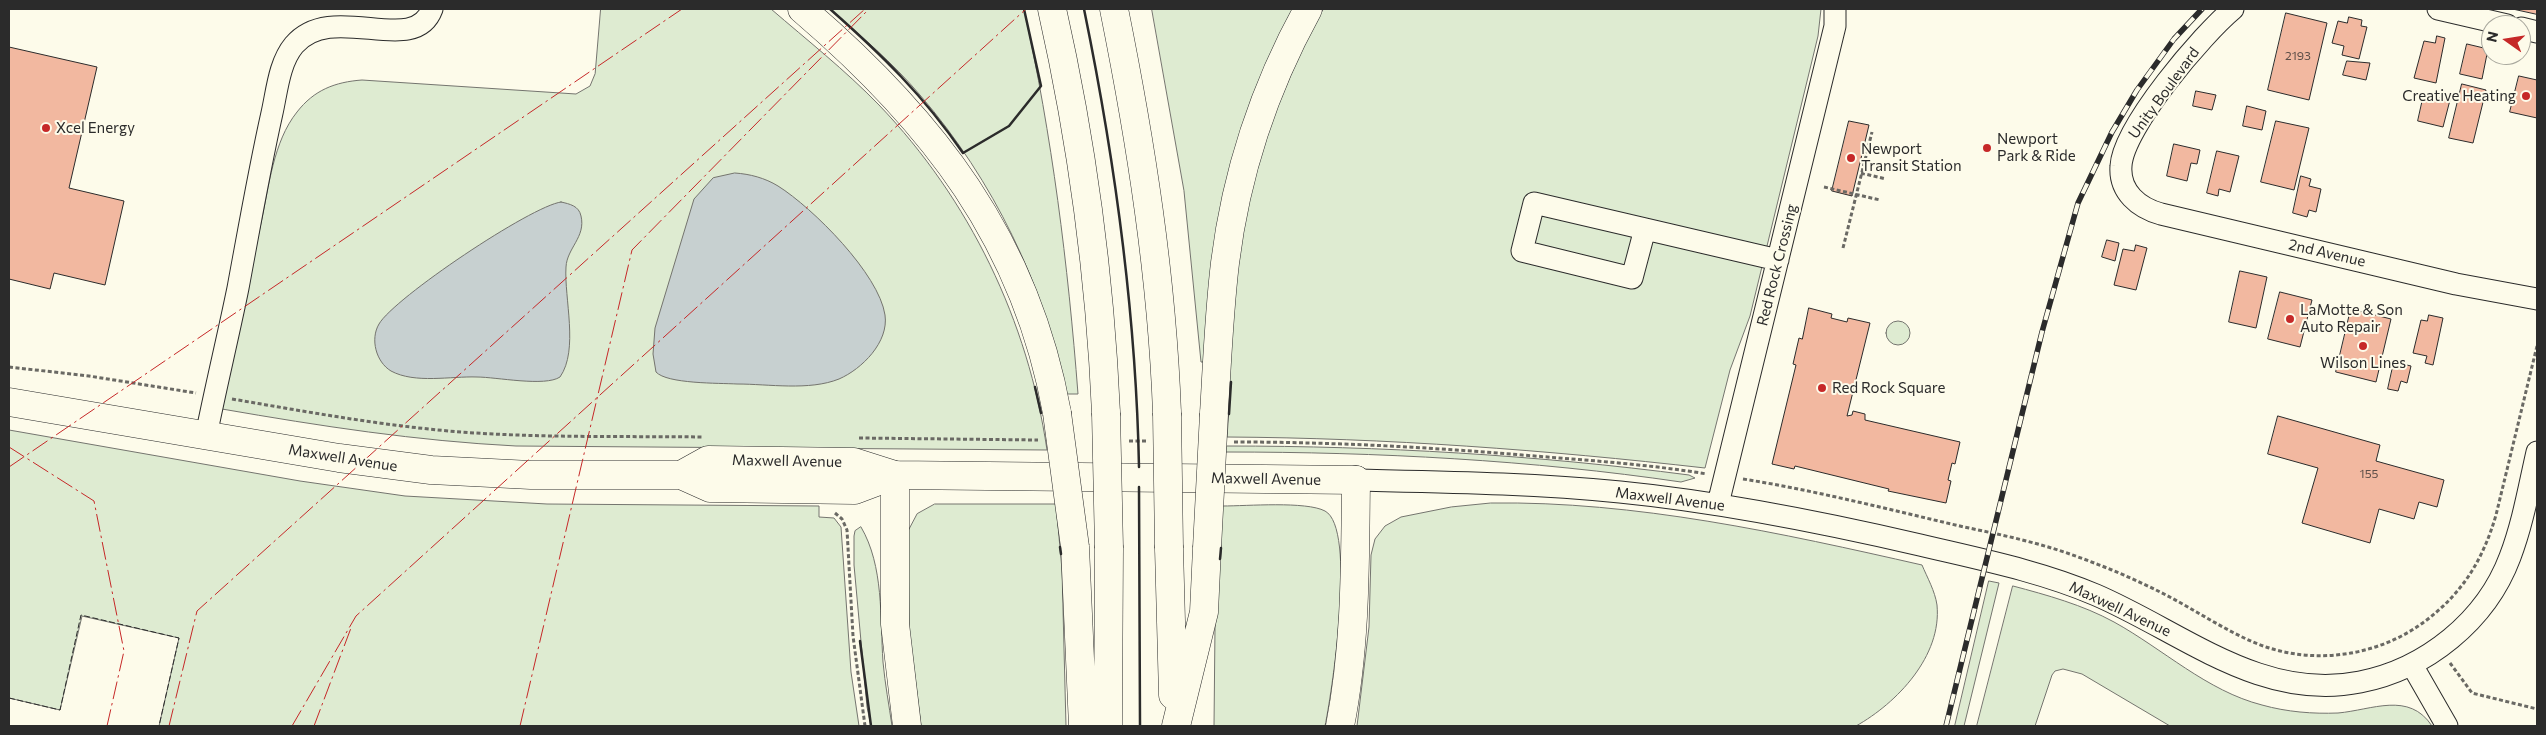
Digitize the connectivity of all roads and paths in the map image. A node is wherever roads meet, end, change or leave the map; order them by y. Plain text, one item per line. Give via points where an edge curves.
1 (432, 9) edge
2 (802, 9) edge
3 (1052, 9) edge
4 (1114, 9) edge
5 (1308, 9) edge
6 (2233, 9) edge
7 (2438, 9) edge
8 (1838, 15) edge
9 (2481, 19) edge
10 (1872, 132) dead end
11 (1861, 173) junction
12 (1886, 179) dead end
13 (1824, 187) dead end
14 (2126, 190) joint
15 (1856, 194) junction
16 (1880, 200) dead end
17 (1645, 229) junction
18 (1843, 248) dead end
19 (1778, 260) junction
20 (2537, 299) edge
21 (2537, 346) edge
22 (9, 367) edge
23 (214, 396) junction
24 (9, 402) edge
25 (206, 436) junction
26 (711, 437) dead end
27 (850, 438) dead end
28 (1048, 440) dead end
29 (1128, 441) dead end
30 (1148, 441) dead end
31 (1227, 442) dead end
32 (2537, 452) edge
33 (1696, 472) dead end
34 (894, 475) junction
35 (1356, 480) junction
36 (1718, 504) junction
37 (830, 512) dead end
38 (2423, 623) dead end
39 (2412, 665) junction
40 (2459, 676) dead end
41 (2537, 709) edge
42 (865, 726) edge
43 (907, 726) edge
44 (1083, 726) edge
45 (1108, 726) edge
46 (1175, 726) edge
47 (1340, 726) edge
48 (2447, 726) edge

1 - 23 street via 423,24 410,29 338,25 317,28 290,50 284,63 254,193 238,288
2 - 44 main road, bridge via 901,101 947,158 976,202 1011,268 1033,322 1057,413 1075,548
3 - 45 main road, bridge via 1071,96 1091,226 1101,320 1109,548
4 - 46 main road, bridge via 1148,203 1161,321 1167,414
5 - 46 main road, bridge via 1269,92 1240,182 1225,262 1204,612
6 - 14 street, Unity Boulevard via 2180,67 2133,133 2121,165
7 - 9 street
8 - 19 street, Red Rock Crossing
10 - 11 path
11 - 12 path
11 - 15 path
13 - 15 path
14 - 20 street, 2nd Avenue via 2136,202 2155,213 2456,284
15 - 16 path
15 - 18 path
17 - 17 street via 1534,203 1522,251 1632,278
17 - 19 street
19 - 36 street, Red Rock Crossing
21 - 38 path via 2488,543 2465,584
22 - 23 path
23 - 25 street
23 - 26 path via 366,422 460,432
24 - 25 main road, Maxwell Avenue
25 - 34 main road, Maxwell Avenue via 431,470 522,475 681,475 710,488 855,490
27 - 28 path
29 - 30 path
31 - 33 path via 1411,447
32 - 39 street, Maxwell Avenue via 2517,536 2494,588 2453,637
34 - 35 main road, Maxwell Avenue
34 - 43 main road via 895,624
35 - 36 street, Maxwell Avenue via 1552,486
35 - 47 main road via 1353,631
36 - 39 street, Maxwell Avenue via 1844,527 2053,580 2096,595 2242,669 2283,682 2317,686 2351,684 2380,678
37 - 42 path via 842,519 847,530 853,636
39 - 48 street
40 - 41 path via 2477,695

